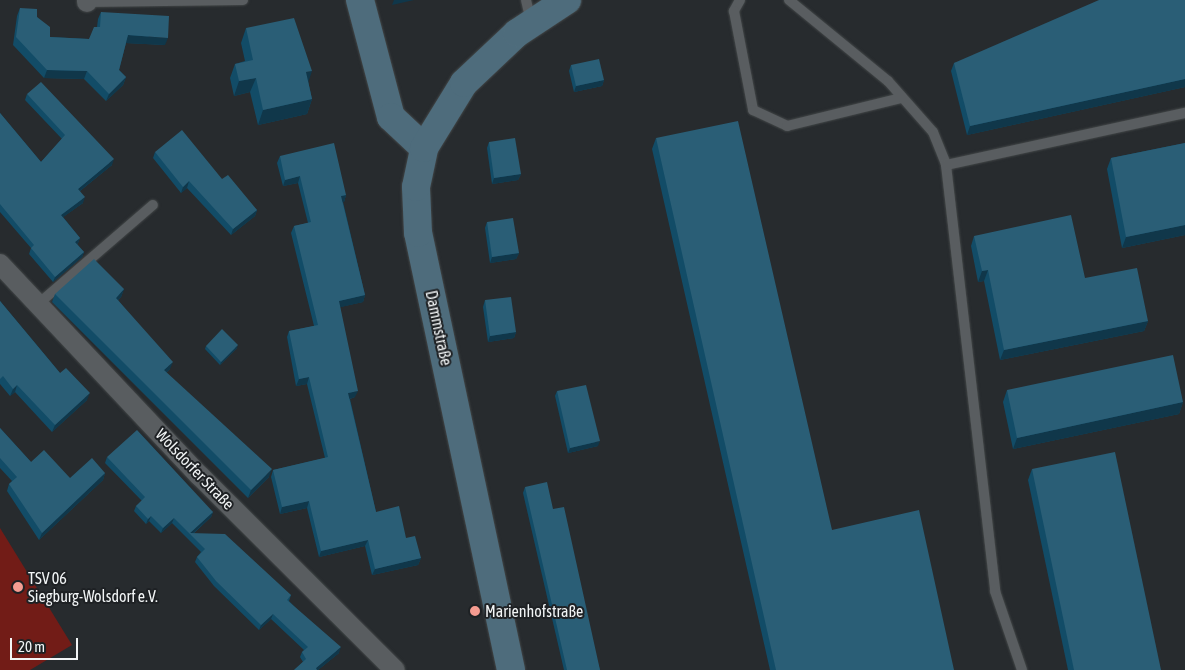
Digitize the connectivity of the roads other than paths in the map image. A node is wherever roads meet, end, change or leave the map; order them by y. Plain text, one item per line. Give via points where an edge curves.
1 (243, 0) edge
2 (360, 0) edge
3 (567, 0) edge
4 (740, 0) edge
5 (789, 0) edge
6 (87, 1) edge
7 (529, 11) edge
8 (901, 98) junction
9 (1185, 113) edge
10 (424, 148) junction
11 (946, 165) junction
12 (153, 205) dead end
13 (0, 264) edge
14 (37, 305) junction
15 (395, 670) edge
16 (511, 670) edge
17 (1022, 670) edge

1 - 6 lane
2 - 10 street via 391,118
3 - 7 street
4 - 8 lane via 734,11 753,110 787,126
5 - 8 lane via 888,81
7 - 10 street via 464,83
8 - 11 lane via 933,132
9 - 11 lane
10 - 16 street, Dammstraße via 416,187 418,233
11 - 17 lane via 974,379 995,591
12 - 14 lane
13 - 14 street, Wolsdorfer Straße
14 - 15 street, Wolsdorfer Straße

